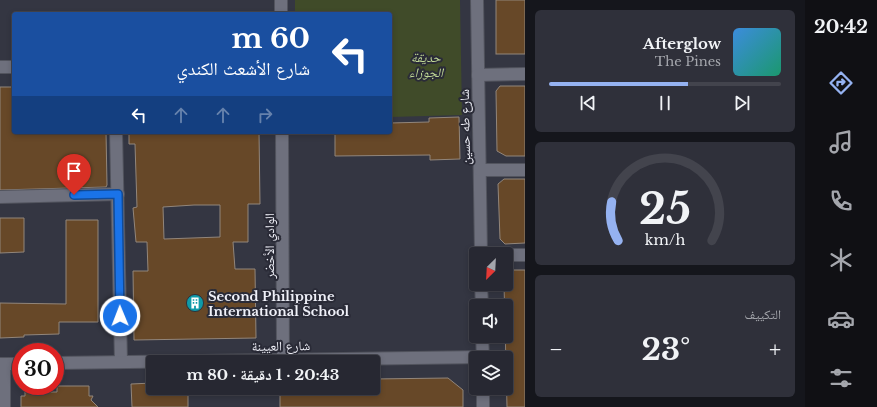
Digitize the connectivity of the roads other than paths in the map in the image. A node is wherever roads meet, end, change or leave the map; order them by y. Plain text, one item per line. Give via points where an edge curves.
1 (281, 0) edge
2 (477, 0) edge
3 (281, 12) edge
4 (0, 67) edge
5 (12, 67) edge
6 (525, 74) edge
7 (478, 75) junction
8 (116, 134) edge
9 (282, 134) edge
10 (480, 170) junction
11 (525, 170) edge
12 (118, 194) junction
13 (0, 197) edge
14 (481, 247) edge
15 (525, 255) edge
16 (513, 256) edge
17 (283, 355) edge
18 (469, 357) edge
19 (380, 359) edge
20 (121, 362) junction
21 (146, 362) edge
22 (64, 363) edge
23 (2, 364) edge
24 (483, 395) edge
25 (4, 407) edge
26 (483, 407) edge

1 - 3 street
2 - 7 street, شارع طه حسين
4 - 5 street
6 - 7 street
7 - 10 street, شارع طه حسين
8 - 12 street
9 - 17 street, الوادي الأخضر
10 - 11 street
10 - 14 street, شارع طه حسين
12 - 13 street
12 - 20 street
15 - 16 street
18 - 19 street, شارع العيينة
20 - 21 street, شارع العيينة
20 - 22 street, شارع العيينة
23 - 25 street
24 - 26 street

